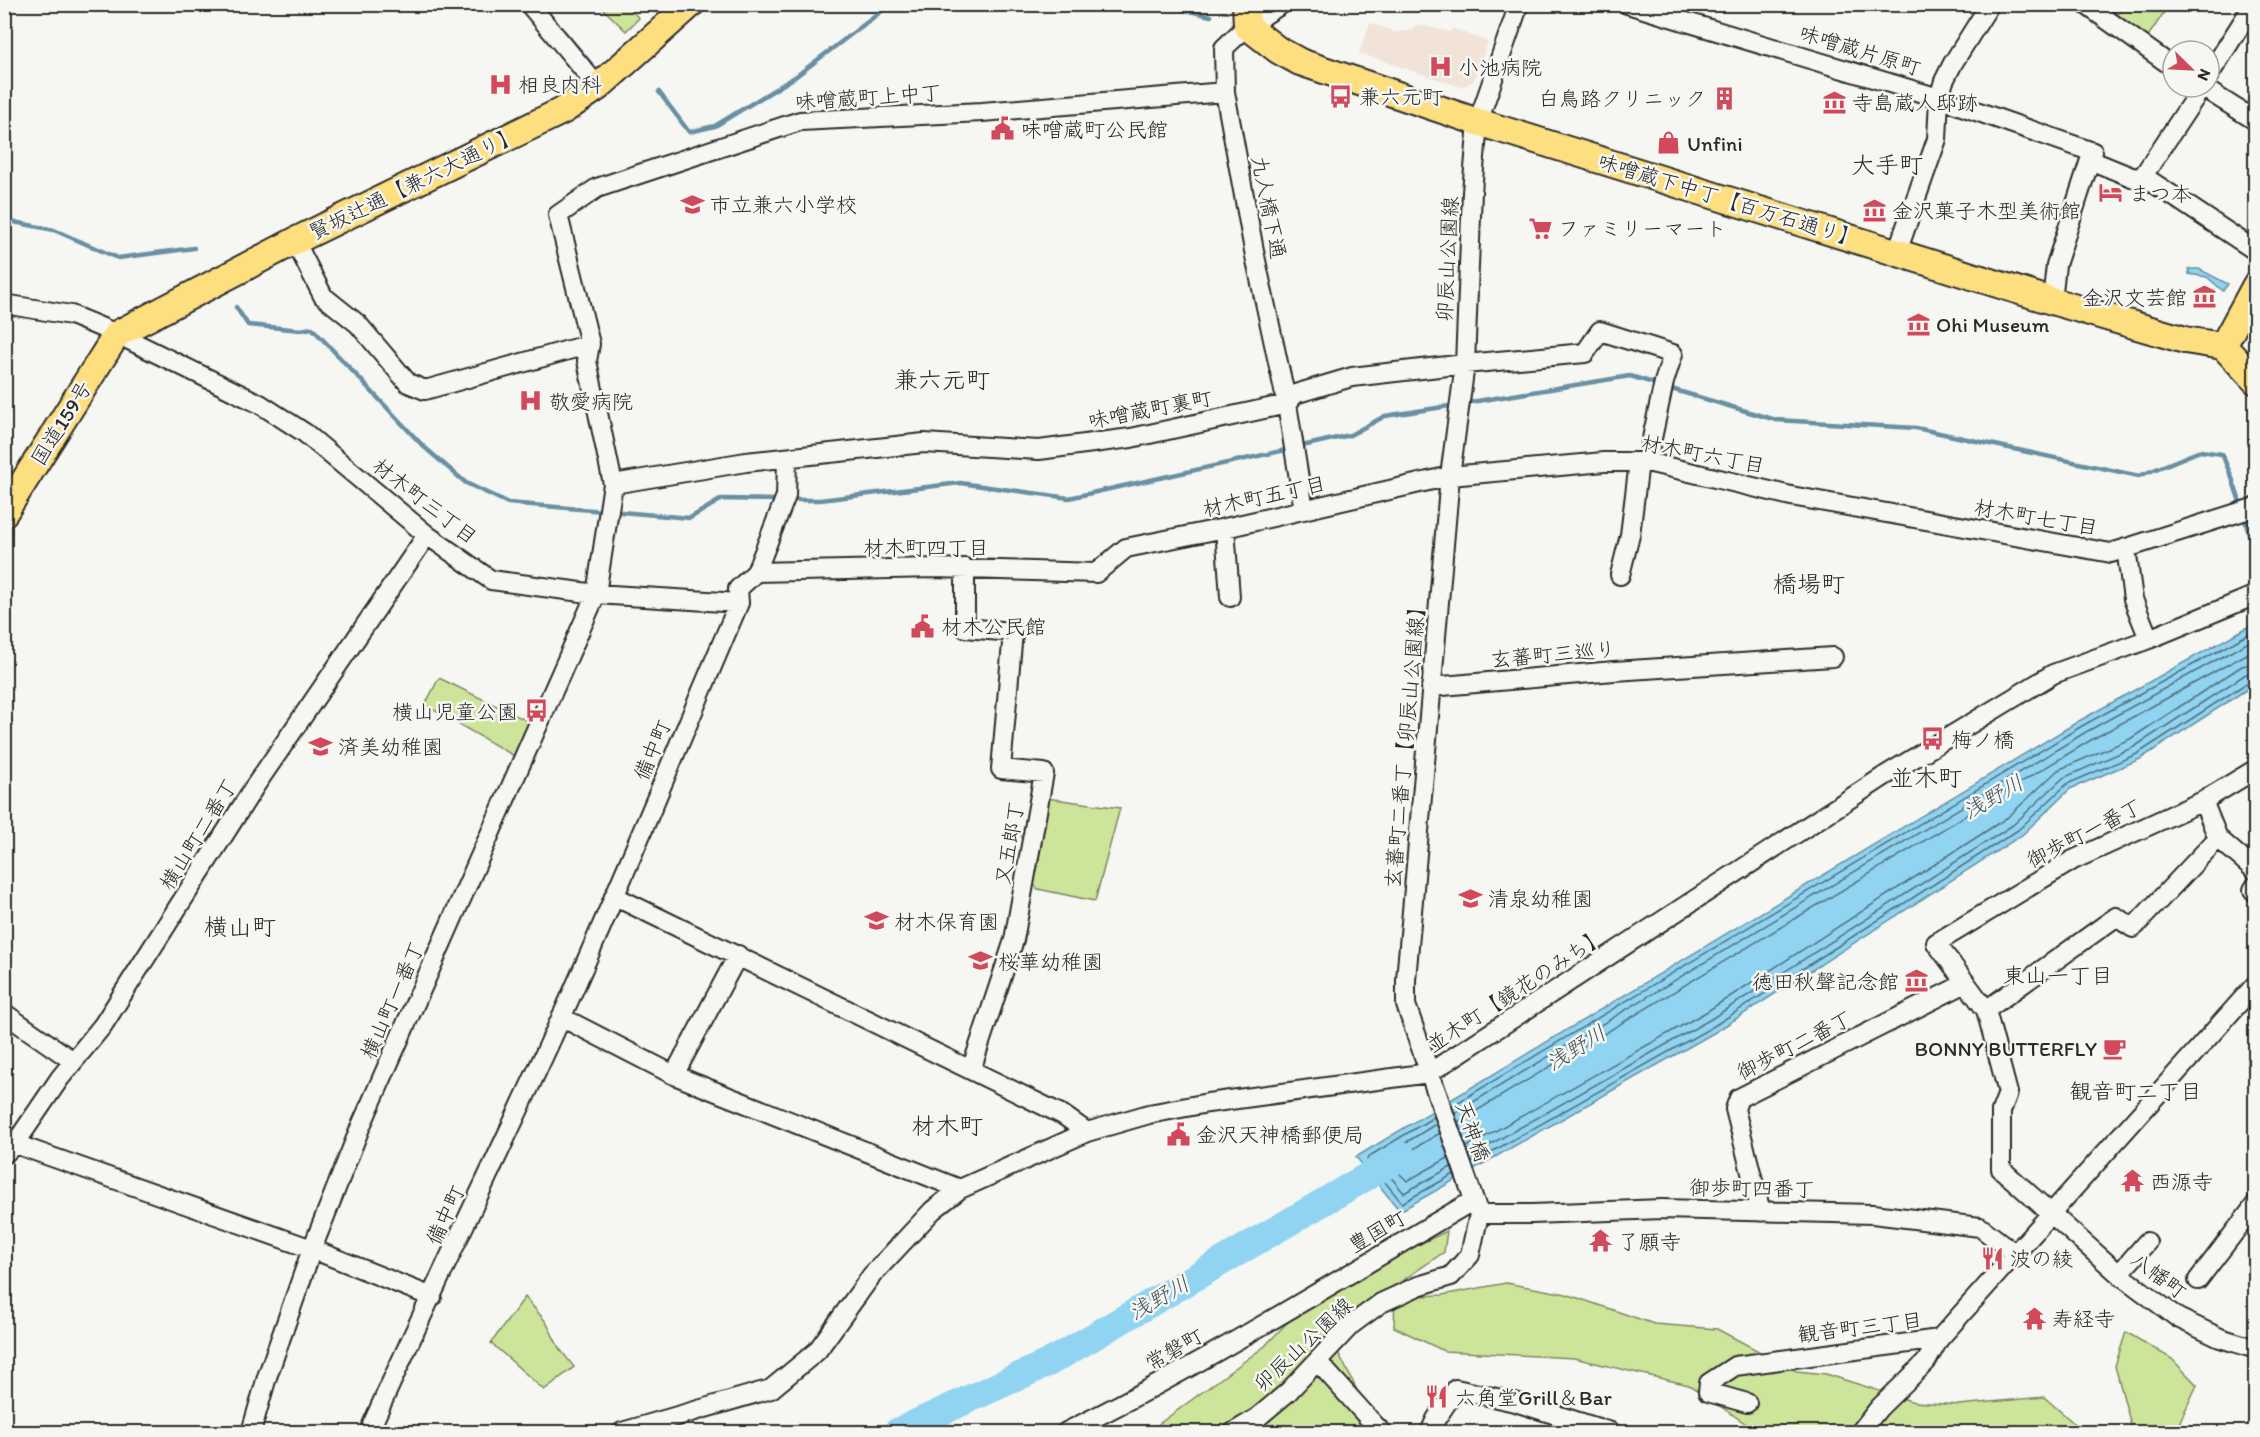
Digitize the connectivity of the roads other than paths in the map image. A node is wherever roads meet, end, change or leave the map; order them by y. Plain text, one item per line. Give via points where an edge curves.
1 (529, 4) edge
2 (691, 4) edge
3 (1282, 4) edge
4 (1519, 4) edge
5 (1627, 4) edge
6 (1990, 4) edge
7 (2085, 4) edge
8 (2253, 4) edge
9 (1246, 15) edge
10 (2221, 56) edge
11 (2161, 58) edge
12 (598, 87) junction
13 (1225, 92) junction
14 (1940, 98) junction
15 (2194, 99) edge
16 (2221, 99) edge
17 (2256, 121) edge
18 (1478, 122) junction
19 (2090, 160) junction
20 (2143, 176) junction
21 (295, 241) junction
22 (2256, 251) edge
23 (1897, 252) junction
24 (2256, 285) edge
25 (2052, 301) junction
26 (4, 304) edge
27 (117, 334) junction
28 (590, 344) junction
29 (2223, 346) junction
30 (1465, 364) junction
31 (2256, 381) edge
32 (1287, 405) junction
33 (1460, 405) joint
34 (787, 459) junction
35 (1643, 462) junction
36 (1450, 476) junction
37 (613, 484) junction
38 (2256, 507) edge
39 (1304, 510) junction
40 (4, 513) edge
41 (1909, 517) joint
42 (1225, 528) junction
43 (427, 535) junction
44 (2126, 548) junction
45 (965, 568) junction
46 (756, 572) junction
47 (1096, 573) joint
48 (1620, 575) dead end
49 (596, 594) junction
50 (2256, 595) edge
51 (1230, 597) dead end
52 (739, 603) junction
53 (2149, 639) junction
54 (1833, 657) dead end
55 (1431, 687) junction
56 (2256, 769) edge
57 (2203, 801) junction
58 (2218, 838) junction
59 (2256, 871) edge
60 (2256, 885) edge
61 (2256, 893) edge
62 (614, 896) junction
63 (738, 955) junction
64 (1966, 983) junction
65 (2256, 984) edge
66 (1986, 1010) junction
67 (4, 1013) edge
68 (561, 1017) junction
69 (73, 1061) junction
70 (971, 1070) junction
71 (674, 1075) junction
72 (1431, 1081) junction
73 (1087, 1132) junction
74 (10, 1149) edge
75 (960, 1189) junction
76 (1475, 1201) junction
77 (2256, 1204) edge
78 (1761, 1212) junction
79 (2050, 1212) junction
80 (2147, 1242) dead end
81 (312, 1249) junction
82 (2014, 1253) junction
83 (2118, 1274) junction
84 (2198, 1280) dead end
85 (432, 1297) junction
86 (1303, 1301) joint
87 (1939, 1339) junction
88 (2256, 1349) edge
89 (1318, 1362) junction
90 (1747, 1403) dead end
91 (1582, 1429) edge
92 (251, 1432) edge
93 (372, 1432) edge
94 (622, 1432) edge
95 (1066, 1432) edge
96 (1234, 1432) edge
97 (1381, 1432) edge
98 (1430, 1432) edge
99 (1611, 1432) edge
100 (1860, 1432) edge

1 - 12 street
2 - 12 highway, 賢坂辻通【兼六大通り】
3 - 9 street
4 - 18 street, 卯辰山公園線
5 - 14 street, 味噌蔵片原町
6 - 14 street via 1953,63
7 - 11 street
8 - 10 street
9 - 13 street, 九人橋下通 via 1224,48
9 - 18 highway, 味噌蔵下中丁【百万石通り】 via 1278,50 1300,62
12 - 21 highway, 賢坂辻通【兼六大通り】 via 564,110
13 - 28 street, 味噌蔵町上中丁 via 982,112 800,121 597,188 558,215
13 - 32 street, 九人橋下通
14 - 19 street, 味噌蔵片原町 via 2092,152
14 - 23 street via 1937,139
15 - 20 street
16 - 17 street
18 - 23 highway, 味噌蔵下中丁【百万石通り】
18 - 30 street, 卯辰山公園線
19 - 20 street, 味噌蔵片原町 via 2134,178
19 - 25 street via 2056,265
20 - 22 street, 味噌蔵片原町
21 - 27 highway, 賢坂辻通【兼六大通り】
21 - 28 street via 322,296 358,324 408,383 425,390
23 - 25 highway, 味噌蔵下中丁【百万石通り】
24 - 29 highway
25 - 29 highway, 味噌蔵下中丁【百万石通り】 via 2185,340
26 - 27 street, 材木町三丁目 via 71,315
27 - 40 highway, 国道159号
27 - 43 street, 材木町三丁目 via 260,404 296,427
28 - 37 street via 587,361
29 - 31 highway
30 - 32 street, 味噌蔵町裏町 via 1352,377 1295,394
30 - 33 street, 卯辰山公園線
30 - 35 street, 味噌蔵町裏町 via 1585,353 1600,331 1673,354
32 - 34 street, 味噌蔵町裏町 via 1131,438 1039,450 924,443
32 - 39 street, 九人橋下通
33 - 36 street, 玄蕃町二番丁【卯辰山公園線】
34 - 37 street, 味噌蔵町裏町
34 - 46 street, 備中町 via 784,500
35 - 36 street, 材木町六丁目
35 - 41 street, 材木町六丁目 via 1791,496
35 - 48 street
36 - 39 street, 材木町五丁目
36 - 55 street, 玄蕃町二番丁【卯辰山公園線】
37 - 49 street, 横山町一番丁
38 - 44 street, 材木町七丁目
39 - 42 street, 材木町五丁目
41 - 44 street, 材木町七丁目 via 2111,553
42 - 47 street, 材木町五丁目 via 1126,548
42 - 51 street
43 - 49 street, 材木町三丁目 via 491,580
43 - 69 street, 横山町二番丁 via 255,786 103,1025
44 - 53 street via 2133,598
45 - 46 street, 材木町四丁目
45 - 47 street, 材木町四丁目
45 - 70 street, 又五郎丁 via 965,628 1013,632 1002,769 1044,773 1014,940
46 - 52 street, 備中町 via 738,589
49 - 52 street, 材木町三丁目
49 - 81 street, 横山町一番丁 via 360,1128
50 - 53 street, 並木町【鏡花のみち】
52 - 62 street, 備中町
53 - 72 street, 並木町【鏡花のみち】 via 2053,674 1964,726
54 - 55 street, 玄蕃町三巡り
55 - 72 street, 玄蕃町二番丁【卯辰山公園線】 via 1406,1005
56 - 57 street, 御歩町一番丁
57 - 58 street
57 - 64 street, 御歩町一番丁 via 2073,860 1936,943
58 - 59 street
58 - 66 street via 2133,928 2116,917
60 - 61 street
62 - 63 street
62 - 68 street, 備中町
63 - 70 street
63 - 71 street
64 - 66 street
64 - 78 street, 御歩町二番丁 via 1739,1098 1735,1109
65 - 79 street
66 - 79 street, 八幡町 via 2008,1093 2001,1111 2001,1169
67 - 69 street
68 - 71 street
68 - 85 street, 備中町
69 - 74 street, 横山町二番丁
70 - 73 street via 1063,1115
71 - 75 street
72 - 73 street, 並木町【鏡花のみち】 via 1208,1103 1149,1114
72 - 76 street, 天神橋
73 - 75 street, 並木町【鏡花のみち】
74 - 81 street
75 - 94 street, 並木町【鏡花のみち】 via 933,1210 872,1275 817,1351 771,1389
76 - 78 street, 御歩町四番丁 via 1532,1214 1662,1209
76 - 86 street, 豊国町
76 - 89 street, 卯辰山公園線 via 1470,1256 1451,1276 1381,1303 1351,1325
77 - 84 street
78 - 82 street, 御歩町四番丁 via 1874,1214 1980,1227
79 - 82 street, 観音町三丁目
79 - 83 street, 八幡町
80 - 83 street
81 - 85 street
81 - 92 street, 横山町一番丁
82 - 87 street, 観音町三丁目
83 - 88 street, 八幡町 via 2178,1318 2220,1338
85 - 93 street, 備中町
86 - 95 street, 常磐町
87 - 90 street, 観音町三丁目 via 1735,1366 1709,1383 1708,1392
87 - 100 street via 1926,1362
89 - 96 street, 卯辰山公園線 via 1257,1418
89 - 97 street
91 - 98 street via 1515,1402 1456,1389
91 - 99 street

